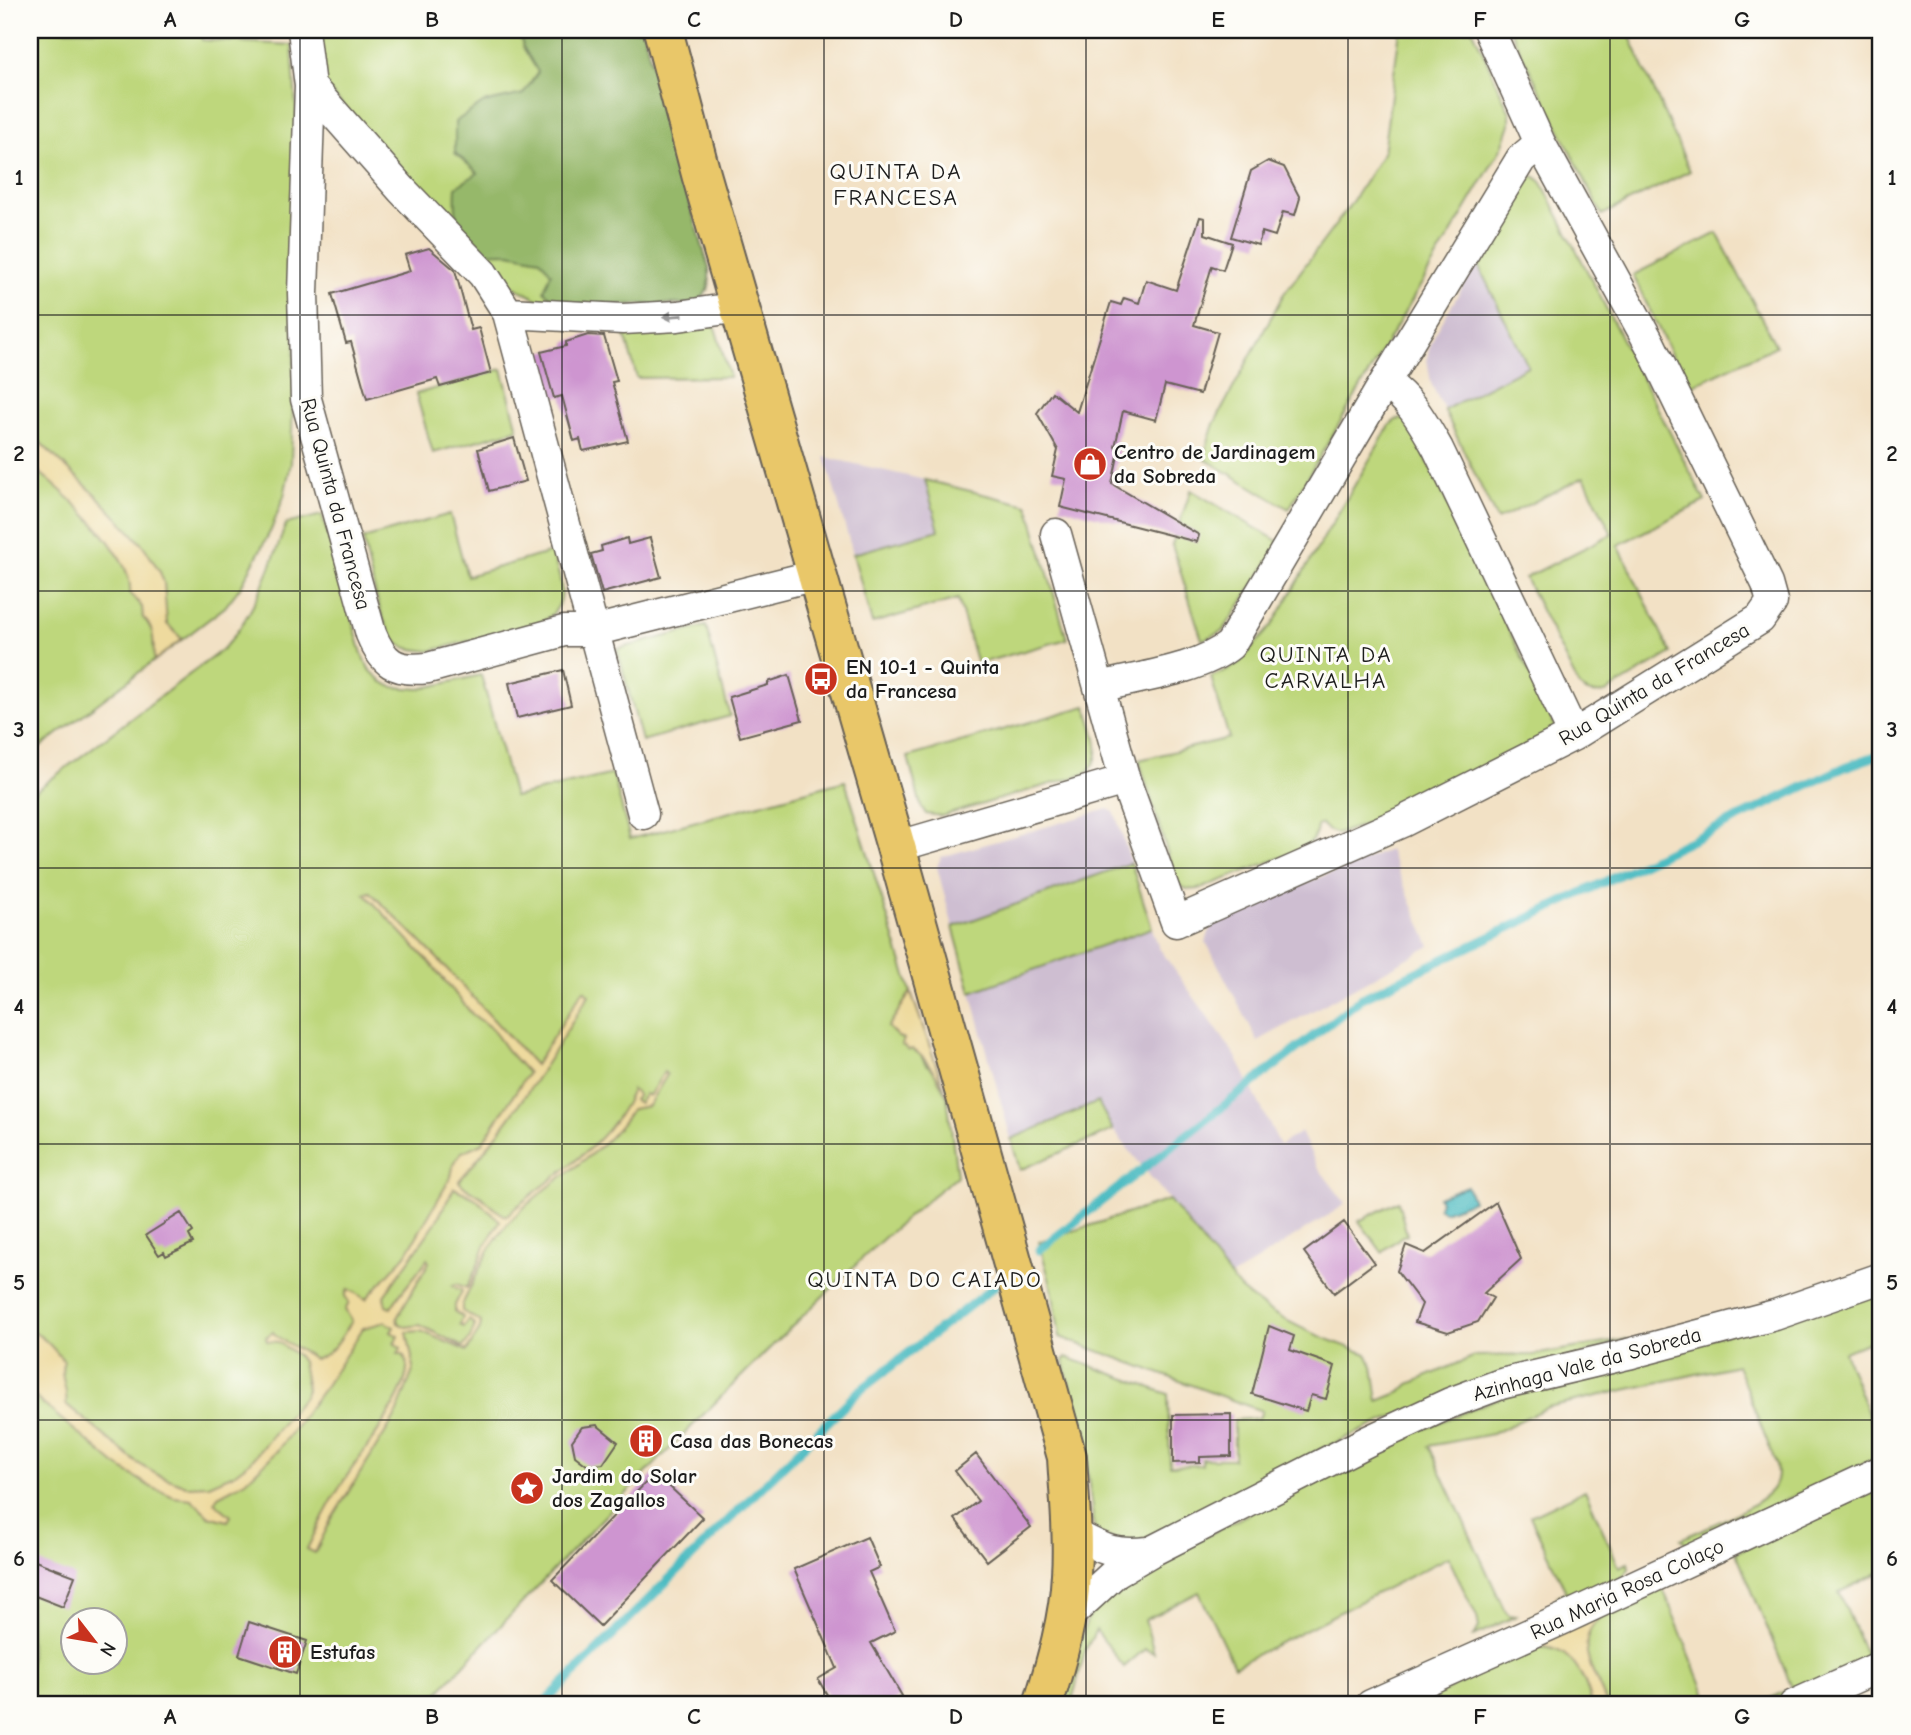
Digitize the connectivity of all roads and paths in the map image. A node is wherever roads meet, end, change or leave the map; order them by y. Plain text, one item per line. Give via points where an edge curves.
1 (303, 30) edge
2 (663, 30) edge
3 (1489, 30) edge
4 (310, 86) junction
5 (1540, 143) junction
6 (740, 307) junction
7 (508, 313) junction
8 (1385, 382) junction
9 (1056, 534) dead end
10 (816, 575) junction
11 (593, 631) junction
12 (1100, 687) junction
13 (1574, 735) junction
14 (1125, 780) junction
15 (643, 814) dead end
16 (896, 847) junction
17 (1881, 1278) edge
18 (1881, 1471) edge
19 (1072, 1533) junction
20 (1152, 1551) junction
21 (1067, 1617) junction
22 (1881, 1666) edge
23 (1043, 1705) edge
24 (1371, 1705) edge
25 (1794, 1705) edge

1 - 4 street, Rua Quinta da Francesa
2 - 6 main road
3 - 5 street, Rua Quinta da Francesa
4 - 7 street via 483,274
4 - 11 street, Rua Quinta da Francesa via 303,293 306,399 379,653 393,665 411,671 564,631
5 - 8 street via 1521,159
5 - 13 street, Rua Quinta da Francesa via 1649,342 1767,584 1772,603 1760,619
6 -> 7 street via 623,319
6 - 10 main road
7 - 11 street
8 - 12 street via 1230,645 1196,663
8 - 13 street via 1403,394 1438,449
9 - 12 street
10 - 11 street, Rua Quinta da Francesa
10 - 16 main road
11 - 15 street
12 - 14 street
13 - 14 street, Rua Quinta da Francesa via 1402,822 1176,922
14 - 16 street
16 - 19 main road via 1067,1457
17 - 20 street, Azinhaga Vale da Sobreda via 1775,1315 1501,1384 1368,1441
18 - 24 street, Rua Maria Rosa Colaço
19 - 20 street, Azinhaga Vale da Sobreda via 1125,1555
19 - 21 main road
20 - 21 street, Azinhaga Vale da Sobreda via 1116,1572
21 - 23 main road
22 - 25 street

